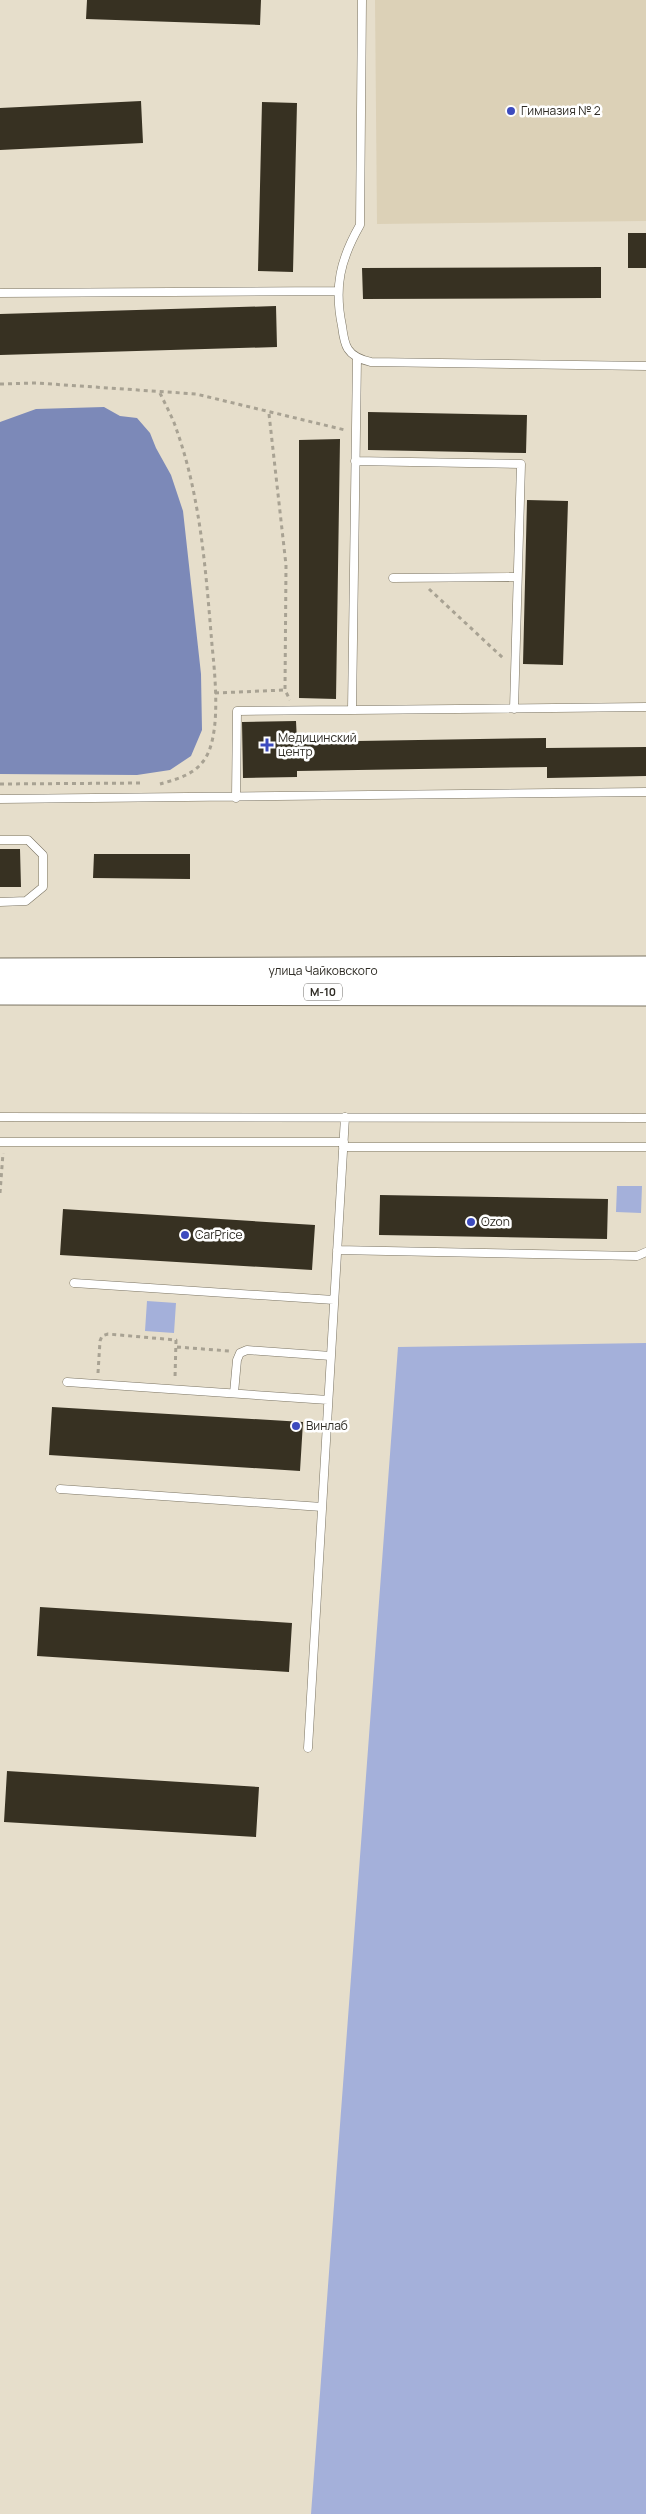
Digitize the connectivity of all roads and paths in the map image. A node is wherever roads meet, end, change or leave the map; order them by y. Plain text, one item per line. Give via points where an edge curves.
1 (362, 0) edge
2 (337, 292) junction
3 (0, 293) edge
4 (357, 358) junction
5 (646, 366) edge
6 (0, 384) edge
7 (160, 393) junction
8 (269, 414) junction
9 (356, 436) junction
10 (356, 461) junction
11 (517, 577) junction
12 (393, 578) dead end
13 (417, 578) junction
14 (514, 669) junction
15 (286, 690) junction
16 (214, 693) junction
17 (646, 707) edge
18 (514, 708) junction
19 (295, 709) junction
20 (352, 710) junction
21 (0, 784) edge
22 (148, 784) dead end
23 (158, 784) dead end
24 (646, 792) edge
25 (236, 798) junction
26 (0, 799) edge
27 (0, 840) edge
28 (0, 902) edge
29 (646, 969) edge
30 (0, 971) edge
31 (0, 992) edge
32 (646, 993) edge
33 (0, 1117) edge
34 (345, 1117) junction
35 (646, 1118) edge
36 (0, 1142) edge
37 (343, 1144) junction
38 (646, 1147) edge
39 (337, 1250) junction
40 (646, 1252) edge
41 (74, 1283) dead end
42 (334, 1300) junction
43 (177, 1348) junction
44 (240, 1353) junction
45 (331, 1356) junction
46 (67, 1382) dead end
47 (97, 1384) junction
48 (174, 1389) junction
49 (234, 1393) junction
50 (328, 1400) junction
51 (60, 1489) dead end
52 (322, 1507) junction
53 (308, 1748) dead end

1 - 2 lane via 360,225 349,244
2 - 3 lane
2 - 4 lane via 344,338 348,350
4 - 5 lane via 371,362
4 - 9 lane
6 - 7 path via 36,383
7 - 8 path via 196,394
7 - 16 path via 177,431 191,480 209,610
8 - 9 path
8 - 15 path via 286,565
9 - 10 lane
10 - 11 lane via 521,464
10 - 20 lane
11 - 13 lane
11 - 14 lane
12 - 13 lane
13 - 14 path
14 - 18 lane
15 - 16 path
15 - 19 path
16 - 23 path via 214,726 209,752 197,769 184,777
17 - 18 lane
18 - 20 lane
19 - 20 lane
19 - 25 lane via 237,710
21 - 22 path
24 - 25 lane
25 - 26 lane
27 - 28 lane via 28,840 43,855 43,887 26,901
29 - 30 highway, улица Чайковского / М-10
31 - 32 highway, улица Чайковского / М-10
33 - 34 lane
34 - 35 lane
34 - 37 lane
36 - 37 lane
37 - 38 lane
37 - 39 lane
39 - 40 lane via 637,1256
39 - 42 lane
41 - 42 lane
42 - 45 lane
43 - 44 path
43 - 47 path via 176,1340 172,1338 102,1336
43 - 48 path
44 - 45 lane via 247,1350
44 - 49 lane via 236,1360
45 - 50 lane
46 - 47 lane
47 - 48 lane
48 - 49 lane
49 - 50 lane
50 - 52 lane
51 - 52 lane
52 - 53 lane

